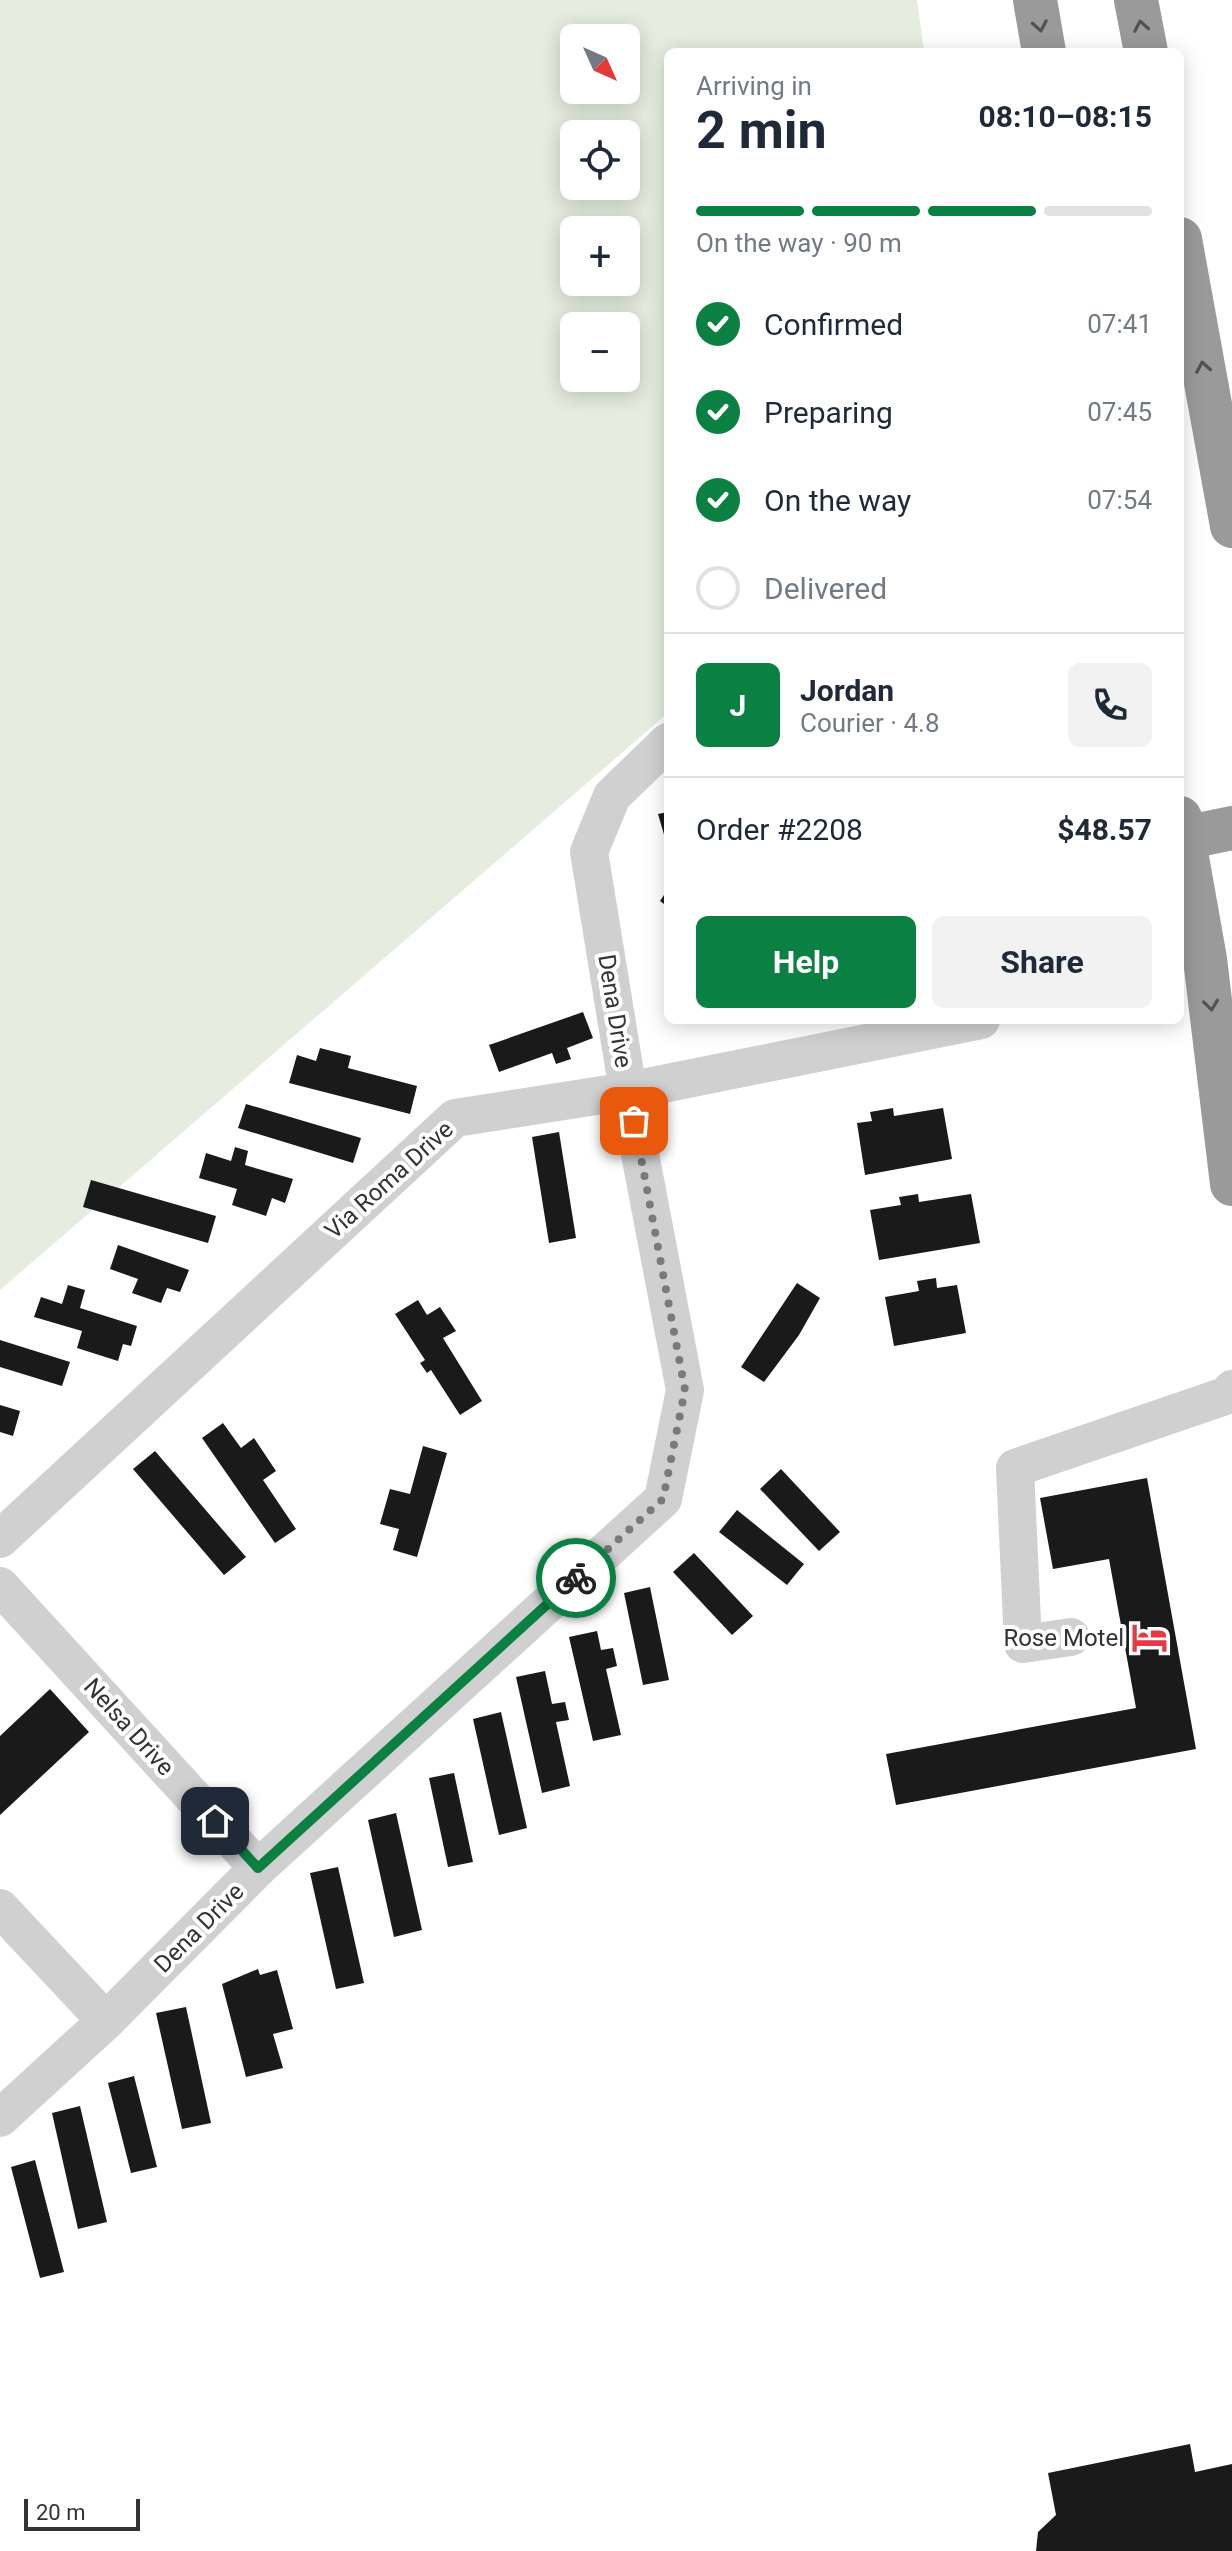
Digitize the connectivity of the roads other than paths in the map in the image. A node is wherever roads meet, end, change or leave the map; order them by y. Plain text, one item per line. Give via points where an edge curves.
1 (1035, 0) edge
2 (1136, 0) edge
3 (1043, 48) edge
4 (1145, 48) edge
5 (1184, 283) edge
6 (1198, 438) edge
7 (1232, 526) edge
8 (664, 746) edge
9 (1184, 828) edge
10 (1232, 828) edge
11 (1184, 854) edge
12 (1188, 905) edge
13 (1192, 964) edge
14 (961, 1024) edge
15 (628, 1091) junction
16 (1232, 1184) edge
17 (1232, 1389) edge
18 (0, 1539) edge
19 (0, 1586) edge
20 (1071, 1637) dead end
21 (258, 1868) junction
22 (0, 1908) edge
23 (106, 2021) junction
24 (0, 2118) edge

1 -> 3 highway
4 -> 2 highway
6 -> 5 highway
6 - 7 highway
8 - 15 street, Dena Drive via 612,796 589,852
9 - 10 highway
11 - 12 highway
12 - 13 highway
13 -> 16 highway
14 - 15 street, Via Roma Drive
15 - 18 street, Via Roma Drive via 455,1118
15 - 21 street, Dena Drive via 685,1390 663,1499
17 - 20 street via 1228,1395 1015,1468 1023,1644
19 - 21 street, Nelsa Drive
21 - 23 street, Dena Drive
22 - 23 street
23 - 24 street, Dena Drive

